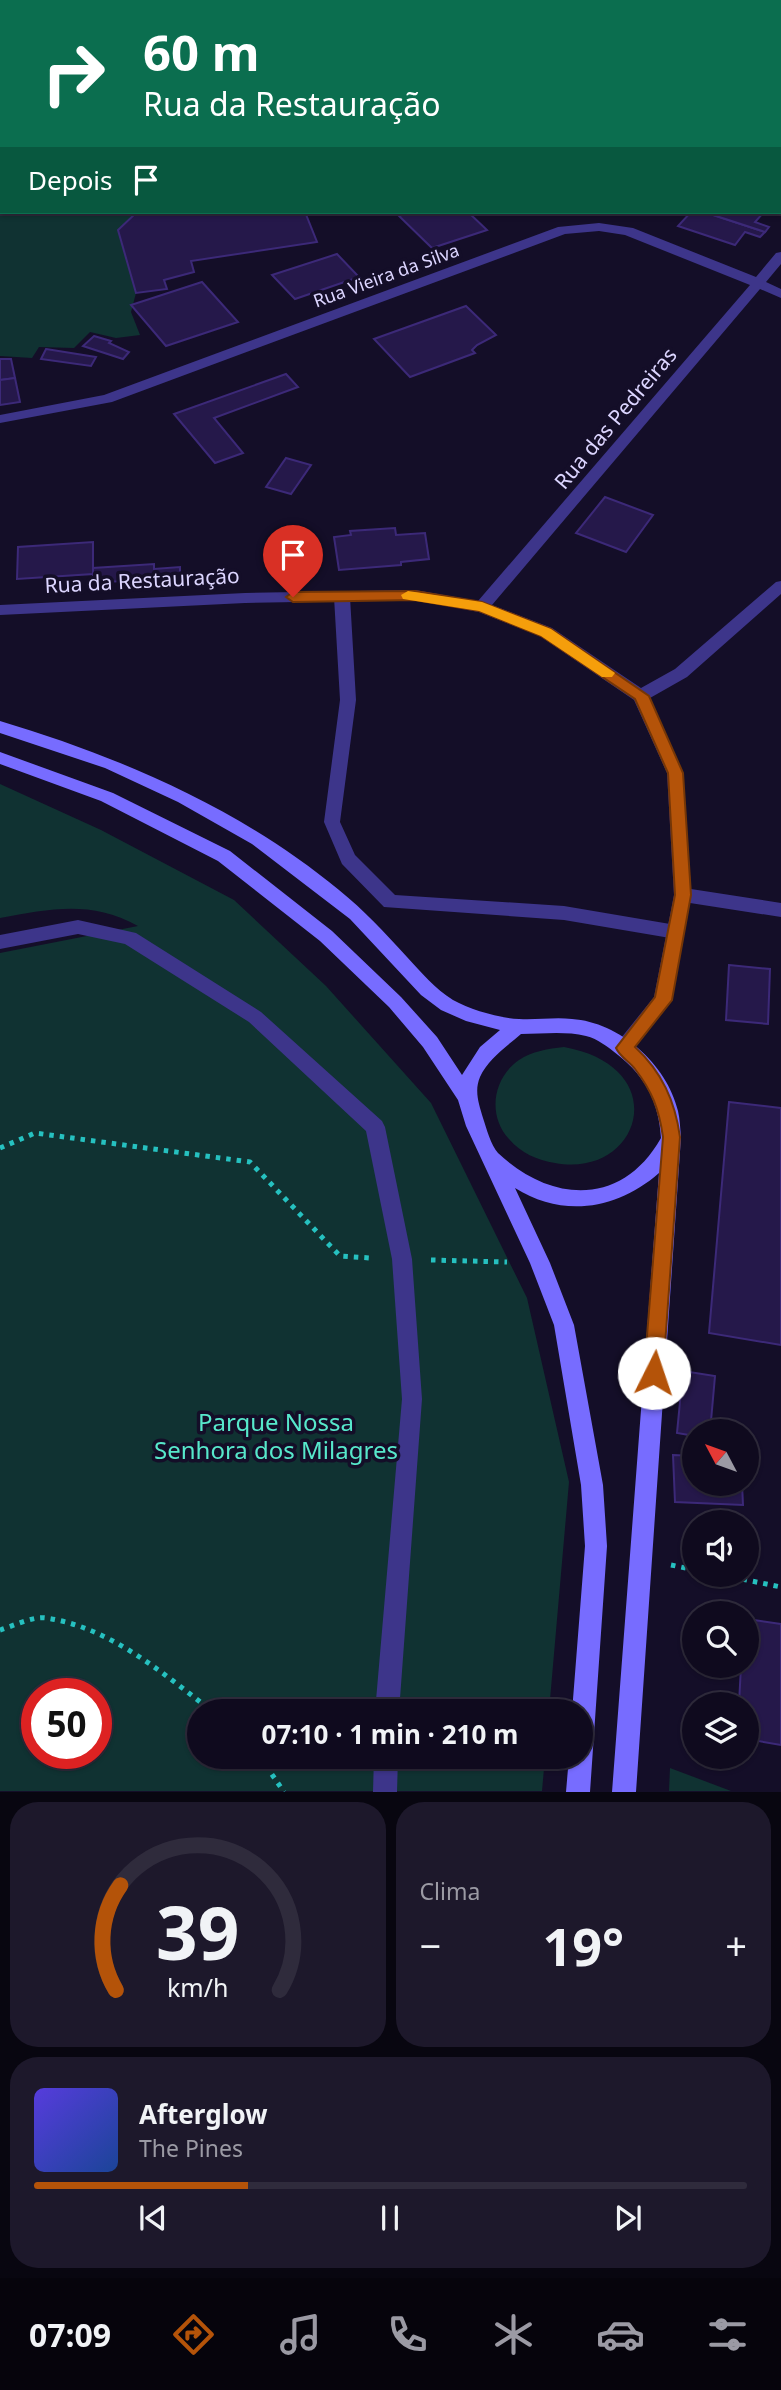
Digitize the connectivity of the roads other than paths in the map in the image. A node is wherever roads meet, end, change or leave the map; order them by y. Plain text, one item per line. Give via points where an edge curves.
1 (781, 256) edge
2 (758, 283) junction
3 (781, 294) edge
4 (0, 419) edge
5 (781, 586) edge
6 (342, 597) junction
7 (482, 607) junction
8 (0, 610) edge
9 (641, 696) junction
10 (0, 727) edge
11 (0, 758) edge
12 (683, 895) junction
13 (781, 910) edge
14 (676, 932) junction
15 (0, 942) edge
16 (517, 1027) junction
17 (624, 1048) junction
18 (467, 1097) junction
19 (671, 1137) junction
20 (490, 1153) junction
21 (388, 1699) edge
22 (585, 1699) edge
23 (386, 1769) edge
24 (579, 1769) edge
25 (385, 1791) edge
26 (578, 1791) edge
27 (624, 1791) edge

1 - 2 street, Rua das Pedreiras
2 - 3 street, Rua Vieira da Silva
2 - 4 street, Rua Vieira da Silva via 628,231 599,227 564,230 107,399
2 - 7 street, Rua das Pedreiras
5 - 9 street via 681,673
6 - 7 street, Rua da Restauração via 415,595
6 - 8 street, Rua da Restauração
6 - 14 street via 348,700 332,822 348,859 390,902 564,913
7 - 9 street, Rua da Restauração via 546,632
9 - 12 street via 676,773
10 - 16 main road via 111,764 258,839 356,915 447,1005
11 - 18 main road via 107,797 224,856 326,936 395,1002 430,1042
12 - 13 street
12 - 14 street
14 - 17 street via 663,1000
15 - 21 street via 78,927 130,938 255,1017 375,1127 402,1259 412,1399
16 - 17 main road via 552,1024 592,1029
16 - 18 main road via 486,1052 469,1080
17 - 19 main road via 661,1093
18 - 20 main road
19 - 20 main road via 664,1155 643,1175 623,1187 583,1198 566,1199 532,1188
19 - 27 main road
20 - 22 main road via 564,1325 592,1485 596,1546
23 - 25 street
24 - 26 main road

